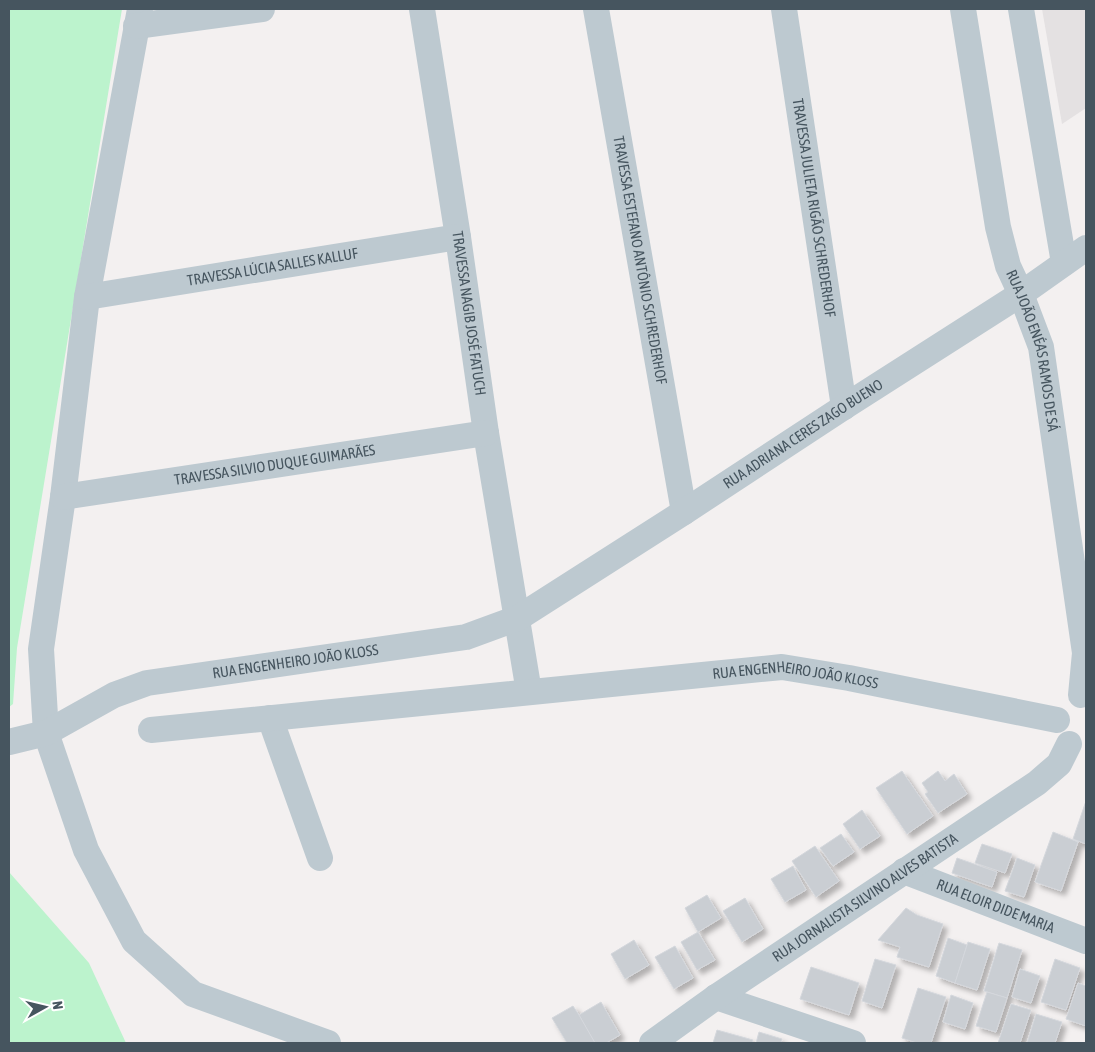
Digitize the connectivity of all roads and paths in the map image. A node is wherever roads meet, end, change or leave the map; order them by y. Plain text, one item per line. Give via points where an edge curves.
1 (262, 9) edge
2 (422, 9) edge
3 (596, 9) edge
4 (784, 9) edge
5 (963, 9) edge
6 (1022, 9) edge
7 (138, 18) edge
8 (458, 237) junction
9 (1086, 248) edge
10 (1064, 263) junction
11 (1021, 294) junction
12 (87, 297) junction
13 (844, 407) junction
14 (486, 433) junction
15 (64, 497) junction
16 (684, 512) junction
17 (518, 618) junction
18 (529, 692) junction
19 (1084, 695) edge
20 (270, 718) junction
21 (1057, 720) junction
22 (151, 730) dead end
23 (46, 733) junction
24 (9, 742) edge
25 (1078, 747) edge
26 (320, 858) dead end
27 (904, 871) junction
28 (1086, 941) edge
29 (716, 997) junction
30 (328, 1043) edge
31 (652, 1043) edge
32 (853, 1043) edge

1 - 7 street
2 - 8 street, TRAVESSA NAGIB JOSÉ FATUCH
3 - 16 street, TRAVESSA ESTEFANO ANTÔNIO SCHREDERHOF
4 - 13 street, TRAVESSA JULIETA RIGÃO SCHREDERHOF
5 - 11 street, RUA JOÃO ENÉAS RAMOS DE SÁ via 998,226 1008,266
6 - 10 street
7 - 12 street
8 - 12 street, TRAVESSA LÚCIA SALLES KALLUF
8 - 14 street, TRAVESSA NAGIB JOSÉ FATUCH
9 - 10 street, RUA ADRIANA CERES ZAGO BUENO
10 - 11 street, RUA ADRIANA CERES ZAGO BUENO
11 - 13 street, RUA ADRIANA CERES ZAGO BUENO
11 - 19 street, RUA JOÃO ENÉAS RAMOS DE SÁ via 1041,347 1085,653
12 - 15 street
13 - 16 street, RUA ADRIANA CERES ZAGO BUENO
14 - 15 street, TRAVESSA SILVIO DUQUE GUIMARÃES
14 - 17 street, TRAVESSA NAGIB JOSÉ FATUCH
15 - 23 street via 41,649
16 - 17 street, RUA ADRIANA CERES ZAGO BUENO
17 - 18 street
17 - 23 street, RUA ENGENHEIRO JOÃO KLOSS via 466,637 147,683 114,695
18 - 20 street, RUA ENGENHEIRO JOÃO KLOSS
18 - 21 street, RUA ENGENHEIRO JOÃO KLOSS via 782,667
19 - 21 street via 1064,703
20 - 22 street, RUA ENGENHEIRO JOÃO KLOSS
20 - 26 street
21 - 25 street via 1062,738
23 - 24 street, RUA ENGENHEIRO JOÃO KLOSS
23 - 30 street via 86,850 134,941 193,994
25 - 27 street, RUA JORNALISTA SILVINO ALVES BATISTA via 1037,783
27 - 28 street, RUA ELOIR DIDE MARIA
27 - 29 street, RUA JORNALISTA SILVINO ALVES BATISTA
29 - 31 street, RUA JORNALISTA SILVINO ALVES BATISTA
29 - 32 street

